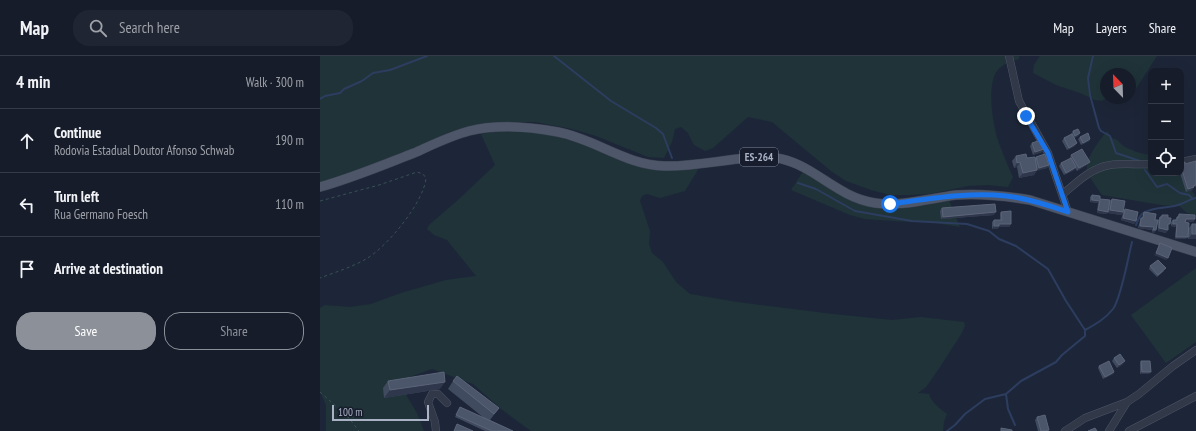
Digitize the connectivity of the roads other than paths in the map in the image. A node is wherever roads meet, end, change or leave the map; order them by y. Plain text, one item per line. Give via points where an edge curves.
1 (1009, 56) edge
2 (1196, 159) edge
3 (1184, 161) edge
4 (1148, 164) edge
5 (320, 188) edge
6 (1063, 194) junction
7 (1068, 212) junction
8 (1196, 252) edge
9 (1196, 350) edge
10 (1196, 396) edge
11 (1127, 402) junction
12 (447, 403) dead end
13 (436, 431) edge
14 (1065, 431) edge
15 (1109, 431) edge
16 (1129, 431) edge

1 - 6 street via 1019,100 1048,153
2 - 3 street
4 - 6 street via 1110,165 1100,168 1086,175
5 - 7 main road, ES-264 via 449,138 471,131 502,127 532,128 560,133 581,139 629,160 664,166 769,157 782,159 800,165 847,195 876,203 890,204 984,194 1030,200
6 - 7 street
7 - 8 main road, ES-264
9 - 11 street
10 - 16 street
11 - 14 street via 1085,418
11 - 15 street
12 - 13 street via 438,394 432,394 429,399

